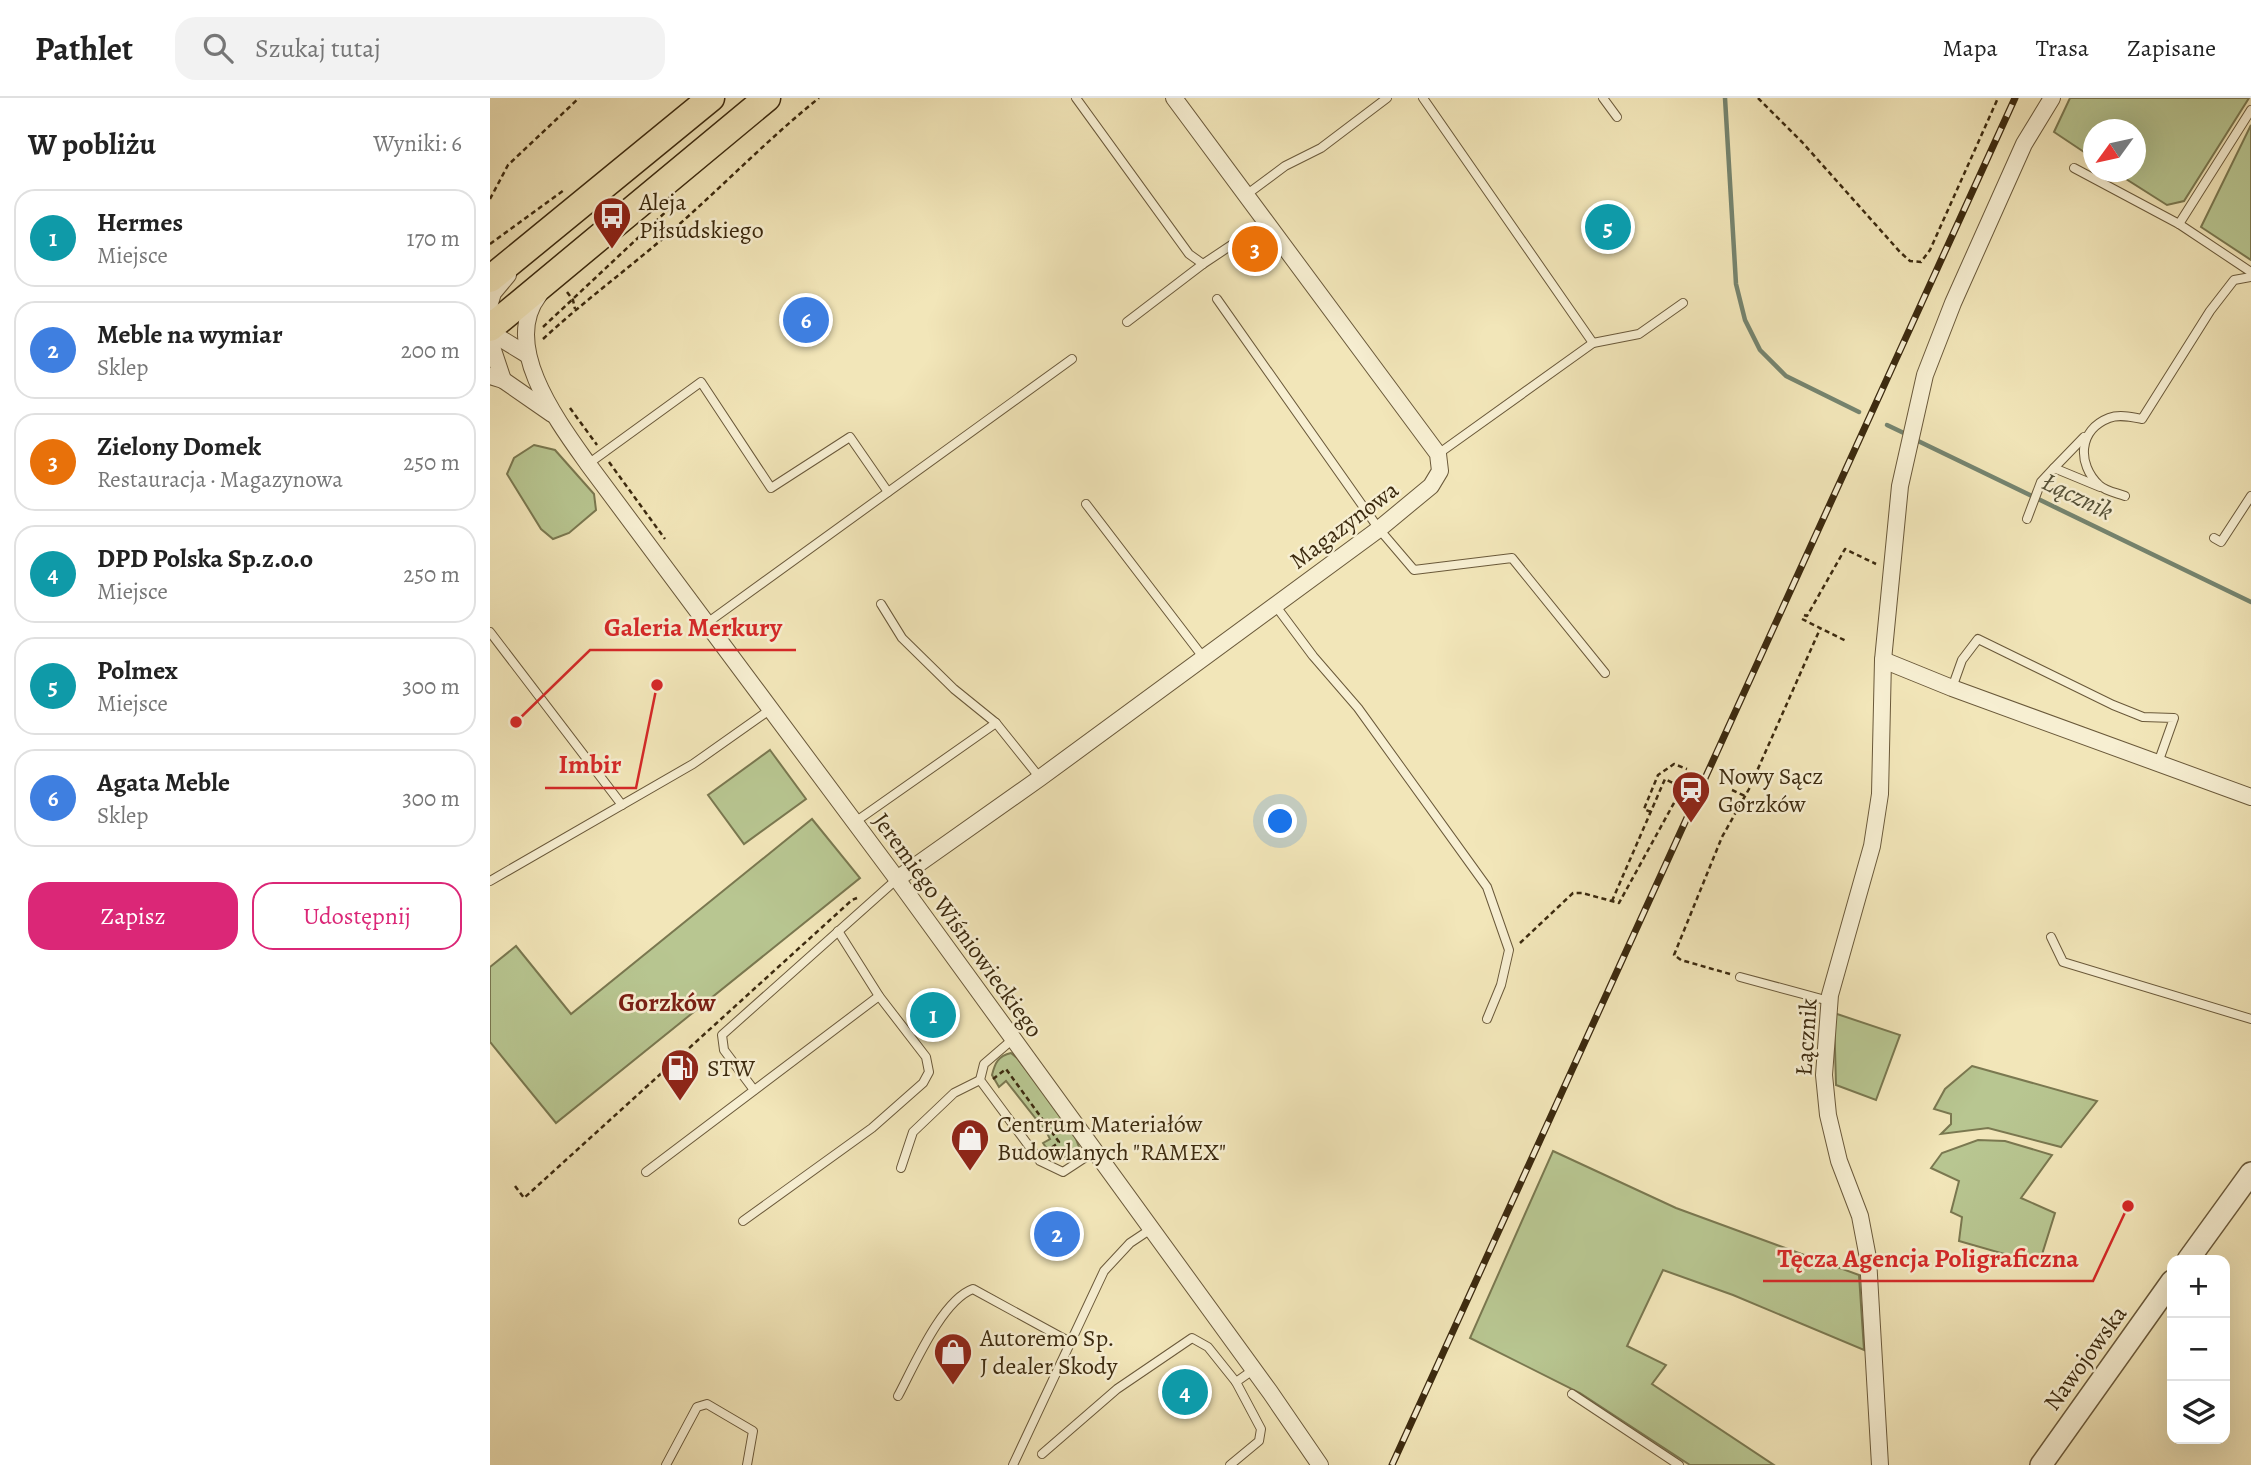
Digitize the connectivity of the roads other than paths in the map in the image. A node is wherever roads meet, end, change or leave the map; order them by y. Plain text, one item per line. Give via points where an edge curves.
1 (710, 98) edge
2 (767, 98) edge
3 (1076, 98) edge
4 (1174, 98) edge
5 (1387, 98) edge
6 (1423, 98) edge
7 (1603, 98) edge
8 (2052, 98) edge
9 (2251, 110) edge
10 (1617, 117) dead end
11 (668, 133) junction
12 (689, 162) junction
13 (2074, 168) dead end
14 (1246, 195) junction
15 (1266, 222) junction
16 (2179, 224) junction
17 (531, 246) junction
18 (1203, 264) junction
19 (554, 275) junction
20 (2251, 275) edge
21 (490, 279) edge
22 (1217, 299) dead end
23 (490, 303) edge
24 (1683, 303) dead end
25 (1127, 322) dead end
26 (490, 330) edge
27 (490, 341) edge
28 (1593, 343) junction
29 (526, 354) junction
30 (1072, 359) dead end
31 (496, 378) edge
32 (554, 415) junction
33 (2091, 430) junction
34 (1438, 454) junction
35 (588, 464) junction
36 (2054, 468) junction
37 (2101, 487) junction
38 (888, 492) junction
39 (2125, 496) dead end
40 (2251, 496) edge
41 (1086, 504) dead end
42 (2027, 519) dead end
43 (1379, 529) junction
44 (2214, 538) dead end
45 (881, 604) dead end
46 (1275, 604) junction
47 (707, 623) junction
48 (490, 632) edge
49 (1203, 657) junction
50 (1883, 660) junction
51 (1605, 673) dead end
52 (1952, 688) junction
53 (771, 709) junction
54 (996, 723) junction
55 (2158, 763) junction
56 (1040, 778) junction
57 (2251, 797) edge
58 (622, 805) junction
59 (855, 822) junction
60 (897, 878) junction
61 (490, 881) edge
62 (838, 931) junction
63 (2051, 937) dead end
64 (1740, 977) road end
65 (879, 996) junction
66 (1829, 1000) junction
67 (1487, 1019) dead end
68 (2251, 1019) edge
69 (1013, 1039) junction
70 (982, 1083) junction
71 (754, 1090) junction
72 (1094, 1151) junction
73 (901, 1168) dead end
74 (646, 1172) dead end
75 (2251, 1173) edge
76 (743, 1221) dead end
77 (1151, 1229) junction
78 (2192, 1255) edge
79 (2167, 1289) edge
80 (1070, 1342) junction
81 (1254, 1370) junction
82 (1237, 1382) junction
83 (1572, 1394) dead end
84 (898, 1396) dead end
85 (1042, 1454) dead end
86 (666, 1465) edge
87 (747, 1465) edge
88 (1013, 1465) edge
89 (1230, 1465) edge
90 (1320, 1465) edge
91 (1679, 1465) edge
92 (1880, 1465) edge
93 (2041, 1465) edge

1 - 11 main road
2 - 12 main road
3 - 18 lane via 1189,254
4 - 14 street
5 - 14 lane via 1321,148 1285,166
6 - 28 lane
7 - 10 lane
8 - 50 street, Łącznik via 2024,144 1925,375 1900,486
9 - 16 lane
11 - 12 main road
11 - 17 main road
12 - 19 main road
13 - 16 lane
14 - 15 street
15 - 18 lane
15 - 34 street
16 - 20 lane
17 - 21 main road
17 - 23 street
18 - 25 lane
19 - 26 main road
19 - 29 street via 531,305
20 - 33 lane via 2234,280 2210,311 2142,419 2110,417
22 - 43 lane
24 - 28 lane via 1639,334
26 - 29 street
27 - 31 street, Jeremiego Wiśniowieckiego
28 - 34 lane
29 - 32 street, Jeremiego Wiśniowieckiego
30 - 38 lane
31 - 32 street, Jeremiego Wiśniowieckiego
32 - 35 street, Jeremiego Wiśniowieckiego
33 - 36 lane
33 - 37 lane via 2082,446 2085,467
34 - 43 street, Magazynowa via 1440,471 1431,486
35 - 38 lane via 701,382 771,488 850,437
35 - 47 street, Jeremiego Wiśniowieckiego
36 - 37 lane
36 - 42 lane via 2041,482
37 - 39 lane
38 - 47 lane
40 - 44 lane via 2221,542
41 - 49 lane
43 - 46 street, Magazynowa
43 - 51 lane via 1414,570 1512,558
45 - 54 lane via 902,638
46 - 49 street, Magazynowa
46 - 67 lane via 1358,708 1487,887 1508,950 1502,985
47 - 53 street, Jeremiego Wiśniowieckiego
48 - 58 lane
49 - 56 street, Magazynowa
50 - 52 street
50 - 66 street, Łącznik via 1880,794 1872,846
52 - 55 street
52 - 55 lane via 1962,660 1978,639 2113,705 2143,717 2174,718
53 - 58 lane via 693,764
53 - 59 street, Jeremiego Wiśniowieckiego
54 - 56 lane
54 - 59 lane
55 - 57 street
56 - 60 street, Magazynowa
58 - 61 lane
59 - 60 street, Jeremiego Wiśniowieckiego
60 - 62 lane
60 - 69 street, Jeremiego Wiśniowieckiego
62 - 65 lane
62 - 71 lane via 722,1035 724,1050
63 - 68 lane via 2063,962
64 - 66 lane
65 - 71 lane
65 - 76 lane via 926,1057 929,1072 923,1083 872,1128
66 - 92 street, Łącznik via 1824,1075 1828,1115 1860,1216 1868,1258
69 - 70 lane via 984,1064
69 - 72 street, Jeremiego Wiśniowieckiego
70 - 72 lane via 1040,1161 1063,1172
70 - 73 lane via 954,1093 913,1132
71 - 74 lane
72 - 77 street, Jeremiego Wiśniowieckiego
75 - 78 street
77 - 80 lane via 1104,1271
77 - 81 street, Jeremiego Wiśniowieckiego
79 - 93 street, Nawojowska
80 - 84 lane via 973,1289 961,1294 943,1314
80 - 88 lane
81 - 82 lane
81 - 90 street, Jeremiego Wiśniowieckiego
82 - 85 lane via 1208,1346 1192,1338 1117,1389
82 - 89 lane via 1261,1429 1259,1441
83 - 91 lane
86 - 87 lane via 697,1407 707,1404 753,1431

